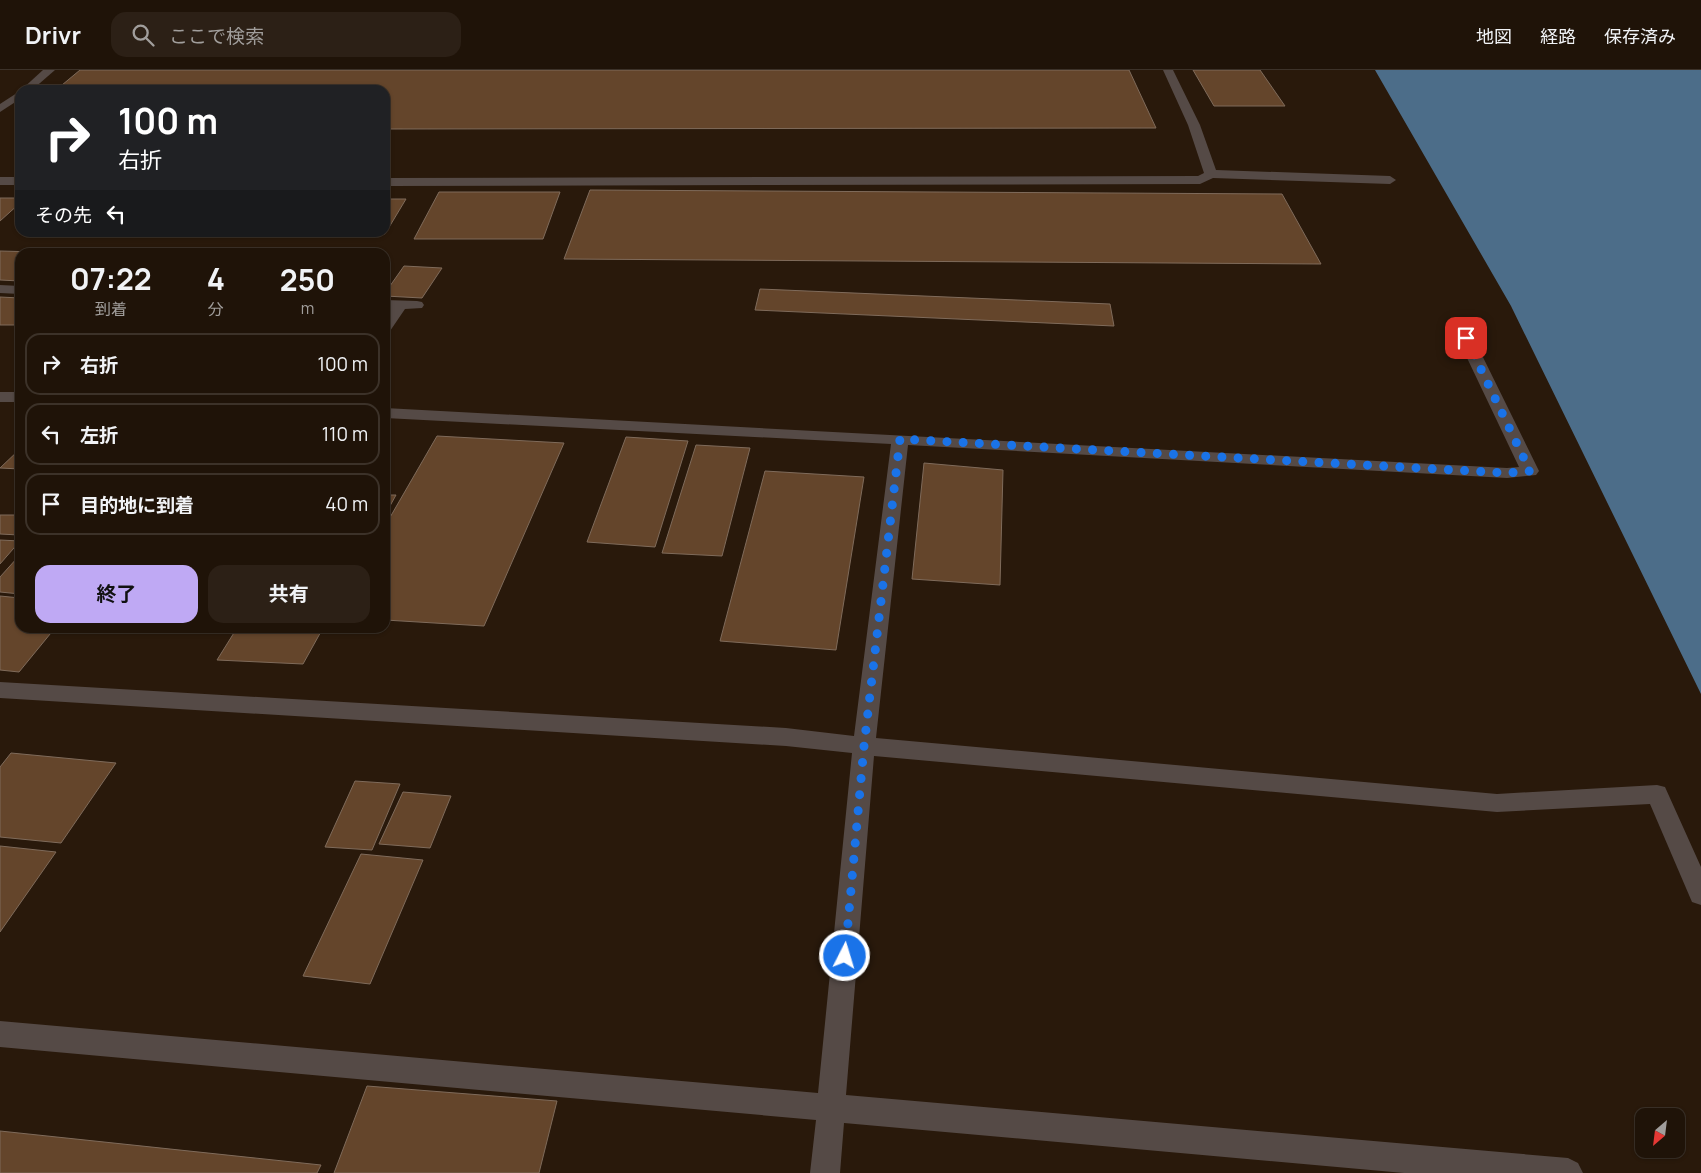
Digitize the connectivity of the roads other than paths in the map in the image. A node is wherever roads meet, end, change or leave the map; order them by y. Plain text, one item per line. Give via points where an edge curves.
1 (50, 70) edge
2 (1168, 70) edge
3 (31, 85) edge
4 (15, 98) edge
5 (0, 109) edge
6 (1211, 174) junction
7 (1390, 180) dead end
8 (0, 181) edge
9 (15, 181) edge
10 (390, 182) edge
11 (0, 289) edge
12 (15, 290) edge
13 (390, 304) edge
14 (400, 305) junction
15 (416, 305) dead end
16 (390, 320) edge
17 (1466, 338) dead end
18 (0, 396) edge
19 (15, 397) edge
20 (390, 413) edge
21 (900, 439) junction
22 (0, 690) edge
23 (864, 746) junction
24 (1701, 894) edge
25 (0, 1034) edge
26 (832, 1108) junction
27 (825, 1173) edge
28 (1568, 1173) edge

1 - 3 lane
2 - 6 lane via 1194,125
4 - 5 lane
6 - 7 lane
6 - 10 lane via 1200,180
8 - 9 lane
11 - 12 lane
13 - 14 lane
14 - 15 lane
14 - 16 lane
17 - 21 lane via 1530,471 1507,473
18 - 19 lane
20 - 21 lane
21 - 23 lane
22 - 23 lane via 786,737
23 - 24 lane via 1497,803 1657,794
23 - 26 lane
25 - 26 lane
26 - 27 lane
26 - 28 lane

